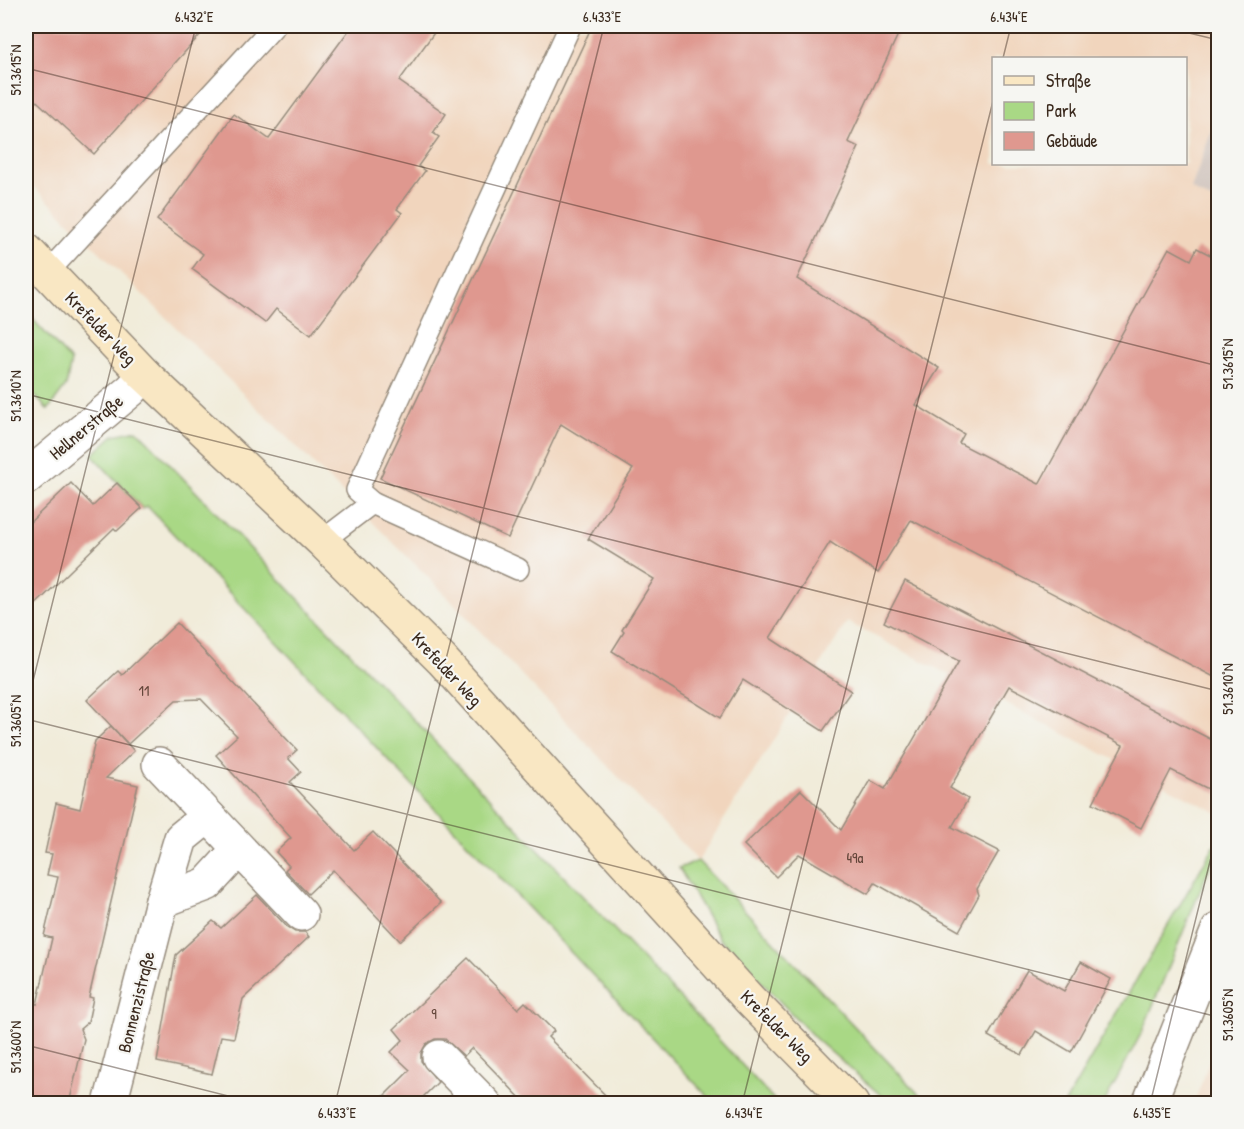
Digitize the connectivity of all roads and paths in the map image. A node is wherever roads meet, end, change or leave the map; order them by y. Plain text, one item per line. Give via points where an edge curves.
1 (274, 26) edge
2 (570, 26) edge
3 (36, 262) edge
4 (145, 375) junction
5 (26, 478) edge
6 (372, 503) junction
7 (322, 541) junction
8 (518, 569) dead end
9 (159, 764) dead end
10 (208, 816) junction
11 (239, 849) junction
12 (162, 901) junction
13 (301, 914) dead end
14 (1218, 930) edge
15 (439, 1057) dead end
16 (110, 1104) edge
17 (485, 1104) edge
18 (852, 1104) edge
19 (1149, 1104) edge

1 - 3 lane
2 - 6 lane via 357,490
3 - 4 street, Krefelder Weg
4 - 5 street, Hellnerstraße
4 - 7 street, Krefelder Weg
6 - 7 lane
6 - 8 lane
7 - 18 street, Krefelder Weg via 442,660 750,1000
9 - 10 street
10 - 11 street
10 - 12 street, Bonnenzistraße via 181,838
11 - 12 street via 207,884
11 - 13 street
12 - 16 street, Bonnenzistraße
14 - 19 street
15 - 17 street

